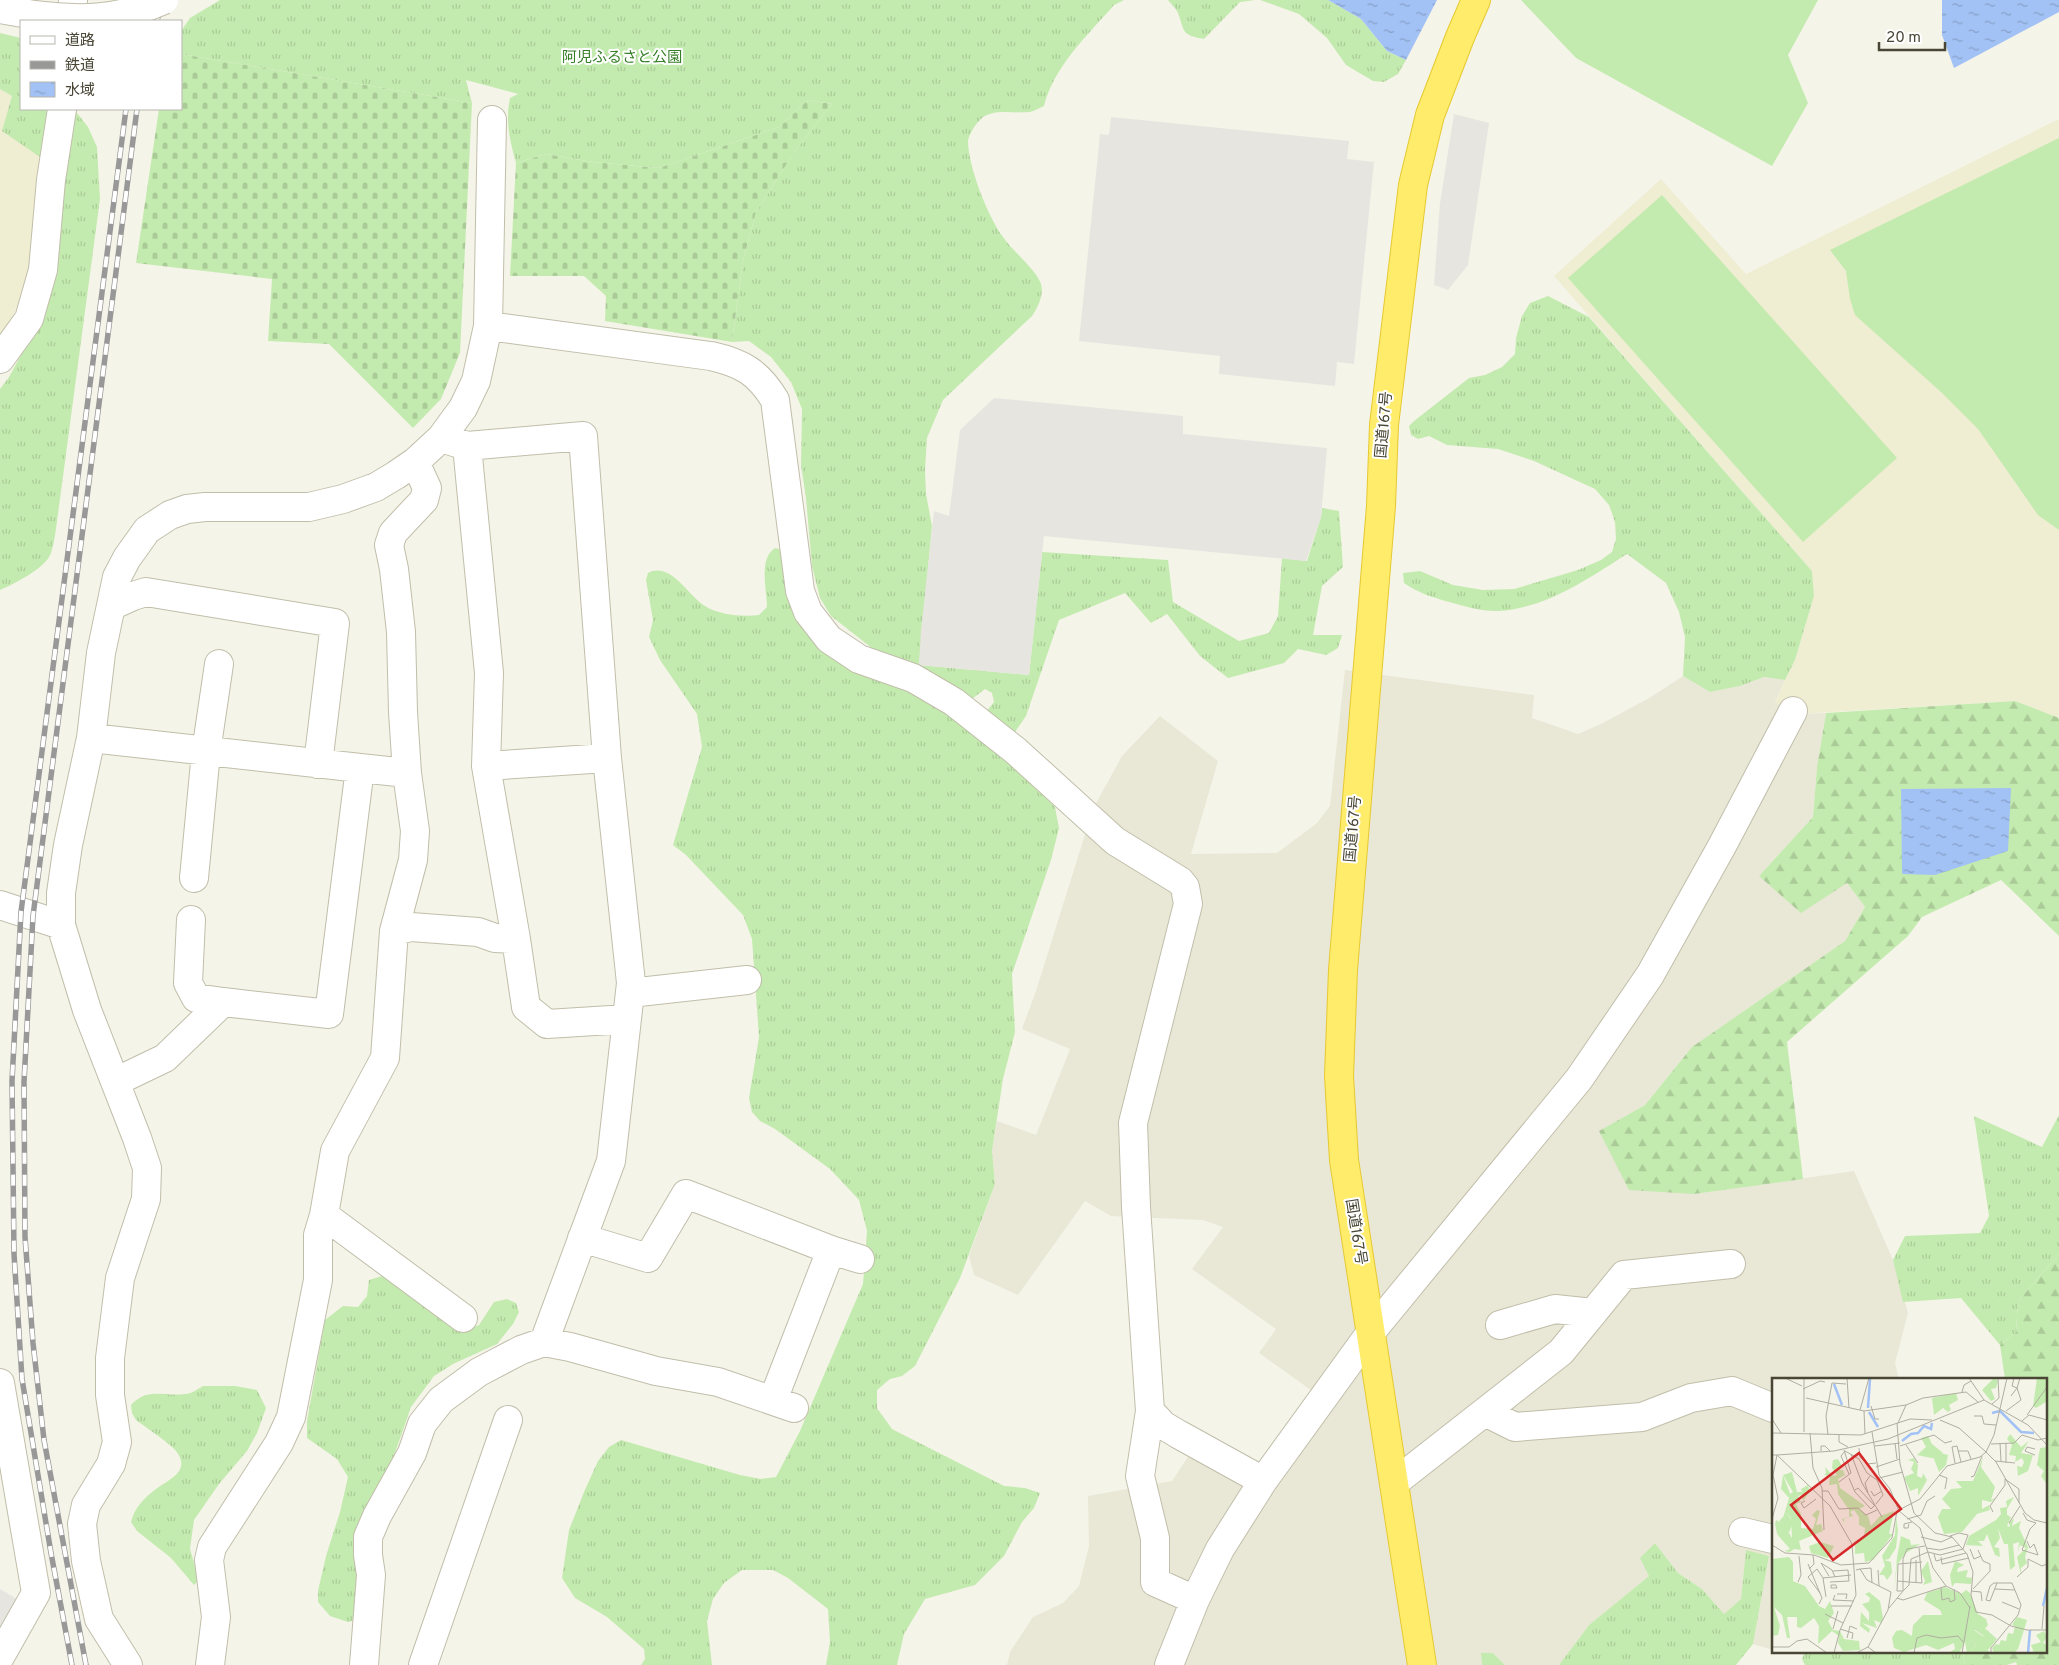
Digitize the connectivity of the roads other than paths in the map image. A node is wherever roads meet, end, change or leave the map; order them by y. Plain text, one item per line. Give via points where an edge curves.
1 (73, 0) edge
2 (164, 0) edge
3 (1476, 0) edge
4 (0, 9) edge
5 (71, 20) edge
6 (62, 110) edge
7 (492, 120) dead end
8 (488, 326) junction
9 (0, 359) edge
10 (441, 438) junction
11 (467, 446) junction
12 (415, 462) junction
13 (110, 606) junction
14 (219, 664) dead end
15 (1792, 711) dead end
16 (91, 738) junction
17 (206, 752) junction
18 (607, 758) junction
19 (318, 764) junction
20 (486, 766) junction
21 (360, 768) junction
22 (407, 773) junction
23 (194, 878) dead end
24 (0, 905) edge
25 (191, 920) dead end
26 (61, 925) junction
27 (394, 931) junction
28 (516, 938) junction
29 (747, 980) dead end
30 (223, 1002) junction
31 (629, 1006) junction
32 (115, 1082) junction
33 (324, 1215) junction
34 (582, 1238) junction
35 (831, 1250) junction
36 (860, 1259) dead end
37 (1731, 1264) dead end
38 (1593, 1313) junction
39 (463, 1318) dead end
40 (1500, 1325) dead end
41 (1371, 1332) junction
42 (544, 1342) junction
43 (0, 1383) edge
44 (1772, 1408) edge
45 (1150, 1411) junction
46 (1484, 1412) junction
47 (508, 1420) dead end
48 (1263, 1481) junction
49 (1394, 1483) junction
50 (1742, 1532) dead end
51 (1772, 1539) edge
52 (1195, 1600) junction
53 (0, 1656) edge
54 (128, 1665) edge
55 (210, 1665) edge
56 (364, 1665) edge
57 (423, 1665) edge
58 (1169, 1665) edge
59 (1422, 1665) edge

1 - 5 street
2 - 4 street, bridge via 106,17 65,19
3 - 41 highway, 国道167号 via 1430,115 1414,185 1382,444 1381,506 1342,970 1339,1076 1344,1160
6 - 9 street via 51,180 43,270 29,319
7 - 8 street
8 - 10 street via 476,381
8 - 45 street via 711,356 733,361 753,373 765,383 775,400 800,590 808,612 828,639 858,659 913,678 954,702 1016,751 1115,841 1180,881 1186,888 1188,904 1133,1123
10 - 11 street
10 - 12 street
11 - 18 street via 583,436
11 - 20 street via 489,673
12 - 13 street via 376,487 309,507 205,507 170,514 147,530 126,558 117,577
12 - 22 street via 427,488 424,500 393,533 389,546 401,632
13 - 16 street
13 - 19 street via 146,592 335,622
14 - 17 street
15 - 41 street via 1650,975 1579,1078
16 - 17 street
16 - 26 street via 68,845 61,893
17 - 19 street
17 - 23 street
18 - 20 street
18 - 31 street via 631,983
19 - 21 street
20 - 28 street
21 - 22 street
21 - 30 street via 330,1014
22 - 27 street via 415,831 413,860
24 - 26 street
25 - 30 street via 188,983 196,998
26 - 32 street
27 - 28 street via 411,927
27 - 33 street via 385,1058 335,1151
28 - 31 street via 526,1008 547,1024
29 - 31 street
30 - 32 street via 165,1058
31 - 34 street via 611,1161
32 - 54 street via 147,1168 148,1182 146,1199 120,1278 110,1358 110,1395 117,1442 111,1464 86,1505 82,1524 86,1561 99,1619
33 - 39 street
33 - 55 street via 318,1235 318,1280 291,1417 279,1443 212,1547 209,1560 216,1617
34 - 35 street via 648,1258 686,1194
34 - 42 street
35 - 36 street
35 - 42 street via 784,1404 718,1382 656,1371 570,1346
37 - 38 street via 1624,1275
38 - 40 street via 1556,1309
38 - 46 street via 1561,1352
41 - 48 street
41 - 49 highway, 国道167号
42 - 56 street via 478,1372 441,1400 422,1424 412,1453 368,1537 371,1575
43 - 53 street via 36,1593
44 - 46 street via 1732,1391 1690,1398 1642,1417 1515,1427
45 - 48 street via 1163,1425
45 - 52 street via 1140,1476 1155,1538 1155,1582
46 - 49 street
47 - 57 street
48 - 52 street via 1220,1549
49 - 59 highway, 国道167号
50 - 51 street
52 - 58 street

